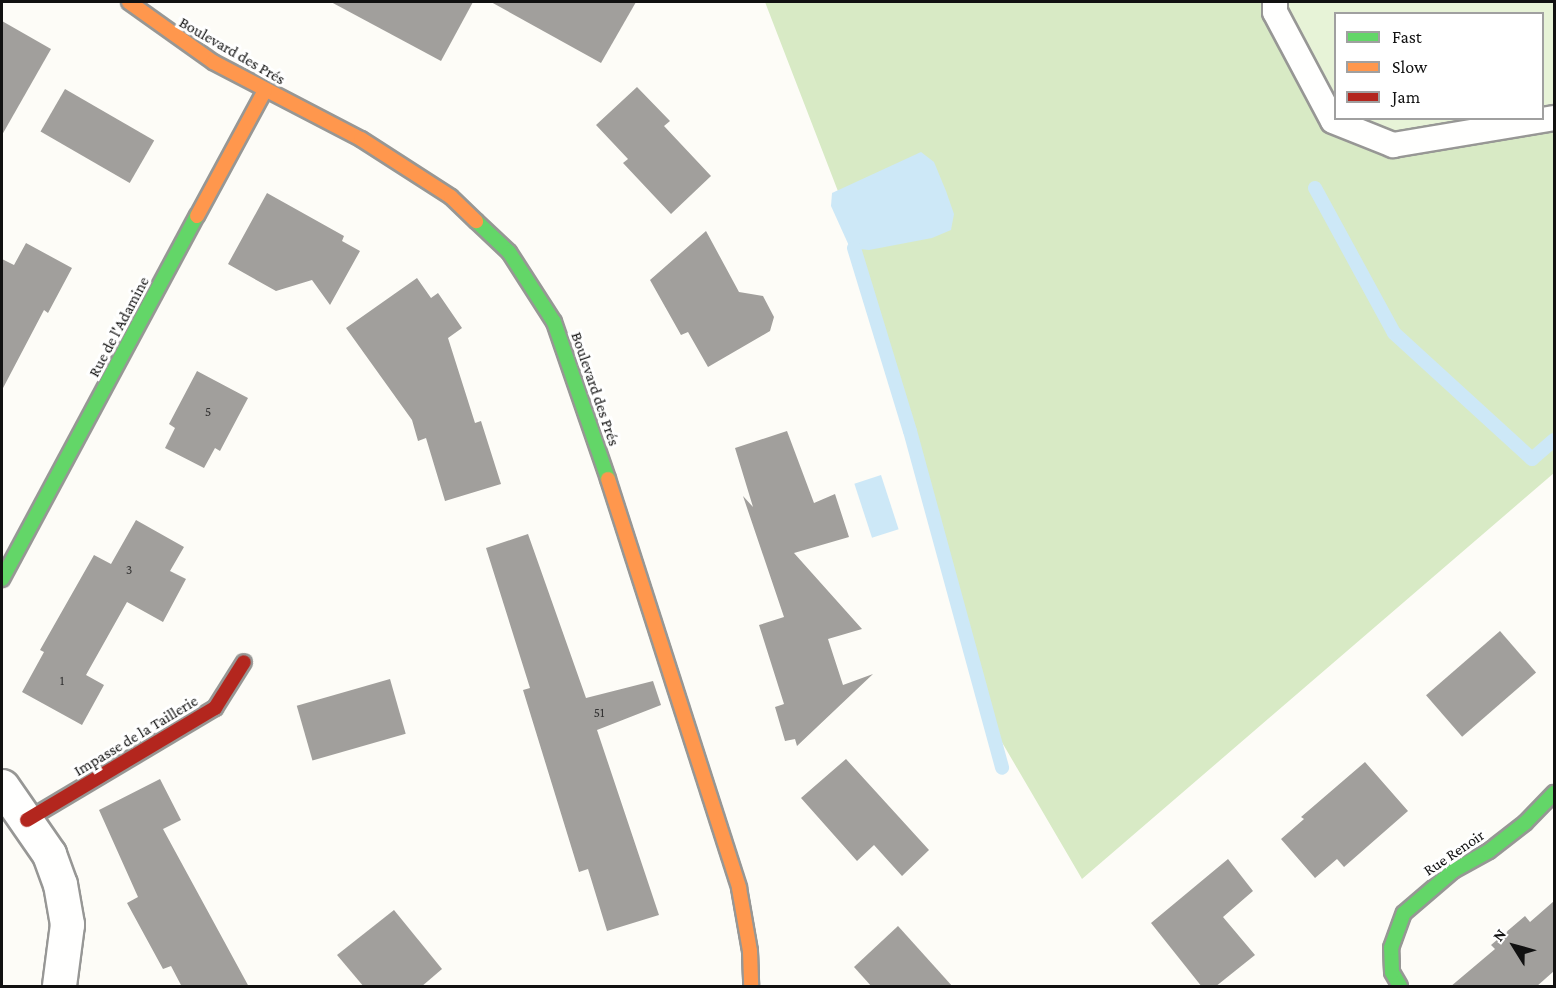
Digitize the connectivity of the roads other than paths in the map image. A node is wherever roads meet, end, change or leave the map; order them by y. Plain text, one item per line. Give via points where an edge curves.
1 (129, 2) edge
2 (1275, 2) edge
3 (265, 90) junction
4 (1542, 120) edge
5 (2, 579) edge
6 (244, 662) dead end
7 (2, 786) edge
8 (1554, 793) edge
9 (27, 820) junction
10 (59, 987) edge
11 (751, 987) edge
12 (1400, 987) edge

1 - 3 street, Boulevard des Prés via 162,29
2 - 4 lane via 1275,12 1333,121 1393,145
3 - 5 street, Rue de l'Adamine
3 - 11 street, Boulevard des Prés via 361,139 451,197 509,252 554,322 573,370 739,888 750,951
6 - 9 street, Impasse de la Taillerie via 215,708
7 - 9 street
8 - 12 street, Rue Renoir via 1525,823 1489,851 1453,871 1404,913 1391,948 1392,972
9 - 10 street via 49,854 60,884 67,924

